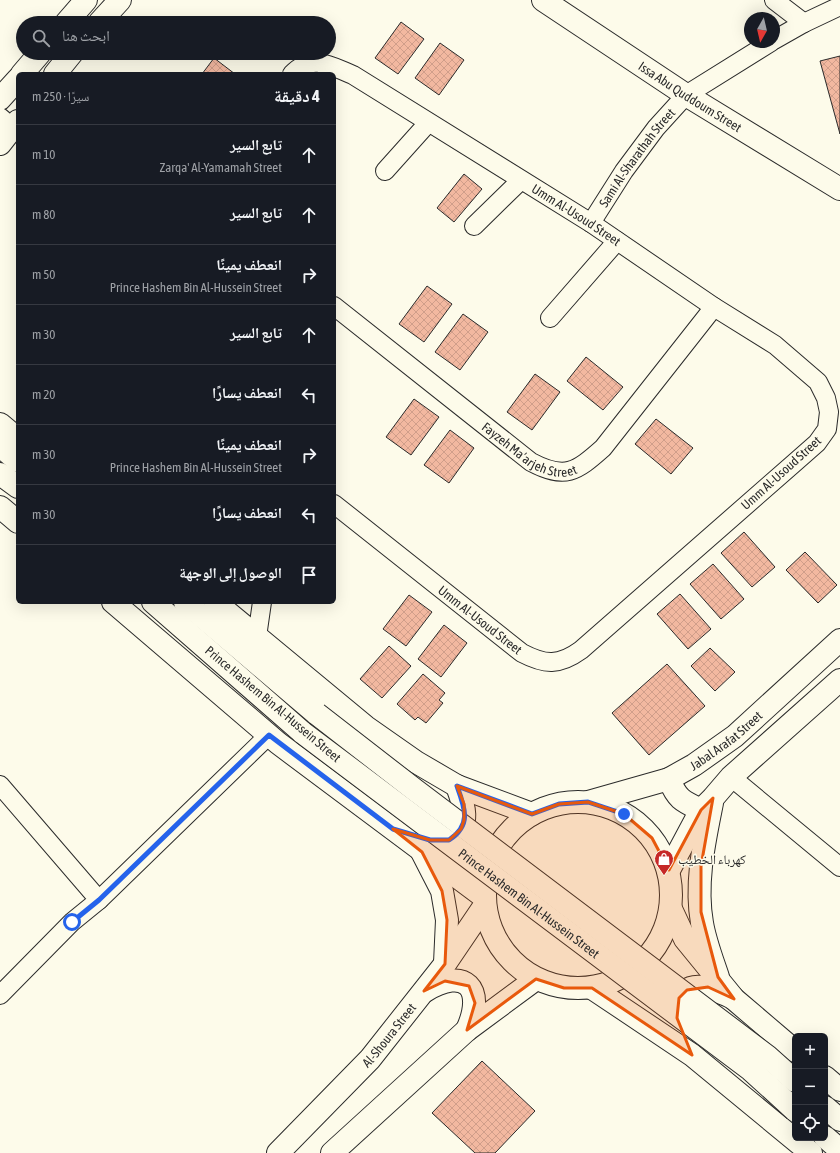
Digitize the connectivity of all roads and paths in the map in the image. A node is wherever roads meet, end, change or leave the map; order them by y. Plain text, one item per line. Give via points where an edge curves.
1 (86, 0) edge
2 (120, 0) edge
3 (543, 0) edge
4 (774, 0) edge
5 (840, 6) edge
6 (72, 16) edge
7 (105, 16) edge
8 (804, 23) junction
9 (780, 37) edge
10 (761, 48) edge
11 (34, 60) edge
12 (66, 60) edge
13 (24, 72) edge
14 (57, 72) edge
15 (294, 72) edge
16 (16, 80) edge
17 (686, 95) junction
18 (0, 99) edge
19 (428, 123) junction
20 (385, 171) dead end
21 (521, 180) junction
22 (840, 189) edge
23 (591, 223) junction
24 (474, 226) dead end
25 (617, 241) junction
26 (714, 307) junction
27 (336, 308) edge
28 (550, 318) dead end
29 (0, 424) edge
30 (16, 437) edge
31 (0, 446) edge
32 (16, 459) edge
33 (0, 474) edge
34 (16, 486) edge
35 (336, 506) edge
36 (0, 507) edge
37 (16, 520) edge
38 (114, 604) edge
39 (155, 604) edge
40 (187, 604) edge
41 (217, 604) edge
42 (262, 604) edge
43 (257, 637) junction
44 (840, 640) edge
45 (840, 680) edge
46 (269, 735) junction
47 (731, 777) junction
48 (669, 779) junction
49 (0, 785) edge
50 (457, 786) junction
51 (588, 802) junction
52 (707, 804) junction
53 (532, 814) junction
54 (393, 829) junction
55 (422, 852) junction
56 (840, 867) edge
57 (669, 870) junction
58 (99, 900) junction
59 (484, 901) junction
60 (671, 909) junction
61 (445, 964) junction
62 (718, 977) junction
63 (536, 979) junction
64 (592, 988) junction
65 (424, 991) junction
66 (0, 995) edge
67 (734, 999) junction
68 (467, 1030) junction
69 (792, 1048) edge
70 (692, 1055) junction
71 (792, 1078) edge
72 (828, 1080) edge
73 (840, 1090) edge
74 (792, 1107) edge
75 (828, 1110) edge
76 (840, 1120) edge
77 (278, 1153) edge
78 (332, 1153) edge
79 (811, 1153) edge

1 - 6 main road
2 - 7 main road
3 - 17 main road, Issa Abu Quddoum Street
4 - 8 street
5 - 8 street
8 - 9 street
10 - 17 street, Sami Al-Sharathah Street
11 - 13 main road
12 - 14 main road
15 - 19 street, Umm Al-Usoud Street via 307,64 326,63 353,75
16 - 18 main road
17 - 22 main road, Issa Abu Quddoum Street
17 - 23 street, Sami Al-Sharathah Street via 656,128 624,171
19 - 20 street
19 - 21 street, Umm Al-Usoud Street
21 - 23 street, Umm Al-Usoud Street
21 - 24 street
23 - 25 street, Umm Al-Usoud Street
25 - 26 street, Umm Al-Usoud Street
25 - 28 street
26 - 27 street, Fayzeh Ma’arjeh Street via 603,448 574,471 560,472 546,470 531,462
26 - 35 street, Umm Al-Usoud Street via 775,345 818,382 826,398 829,412 827,429 817,443 570,657 557,662 544,662 522,653
29 - 30 main road
31 - 32 main road
33 - 34 main road
36 - 37 main road
38 - 46 main road, Prince Hashem Bin Al-Hussein Street
39 - 74 main road, Prince Hashem Bin Al-Hussein Street, bridge via 303,732 751,1070
40 - 71 main road, Prince Hashem Bin Al-Hussein Street, bridge via 317,714 767,1056
41 - 43 main road
42 - 43 street
43 - 50 main road via 366,727 416,762
44 - 48 main road, Jabal Arafat Street via 735,736
45 - 47 main road
46 - 54 main road, Prince Hashem Bin Al-Hussein Street
46 - 58 street
47 - 52 main road
47 - 56 street
48 - 51 main road, Jabal Arafat Street
48 - 52 main road via 679,799
49 - 58 street
50 - 53 main road
50 - 54 main road via 464,804 464,820 461,829 449,840 430,840
51 - 53 main road via 559,804
51 - 57 main road via 624,814 641,828 652,838
52 - 57 main road
52 - 62 main road via 700,896 702,924
53 - 59 main road via 512,829 497,849 487,872
54 - 55 main road, Prince Hashem Bin Al-Hussein Street
55 - 59 main road, Prince Hashem Bin Al-Hussein Street
55 - 61 main road via 442,891 447,920
57 - 60 main road
58 - 66 street via 72,922
59 - 61 main road, Al-Shoura Street
59 - 63 main road via 490,928 501,948 516,966
60 - 62 main road via 685,939
60 - 64 main road via 657,946 641,963 629,974
61 - 65 main road, Al-Shoura Street
62 - 67 main road
63 - 64 main road via 564,988
63 - 68 main road
64 - 70 main road
65 - 68 main road via 445,981 464,982 469,986 473,991 475,1003
65 - 77 main road, Al-Shoura Street via 370,1059
67 - 69 main road
67 - 70 main road via 703,986 687,990 679,998 677,1018
68 - 78 main road
70 - 79 main road
72 - 73 main road
75 - 76 main road

